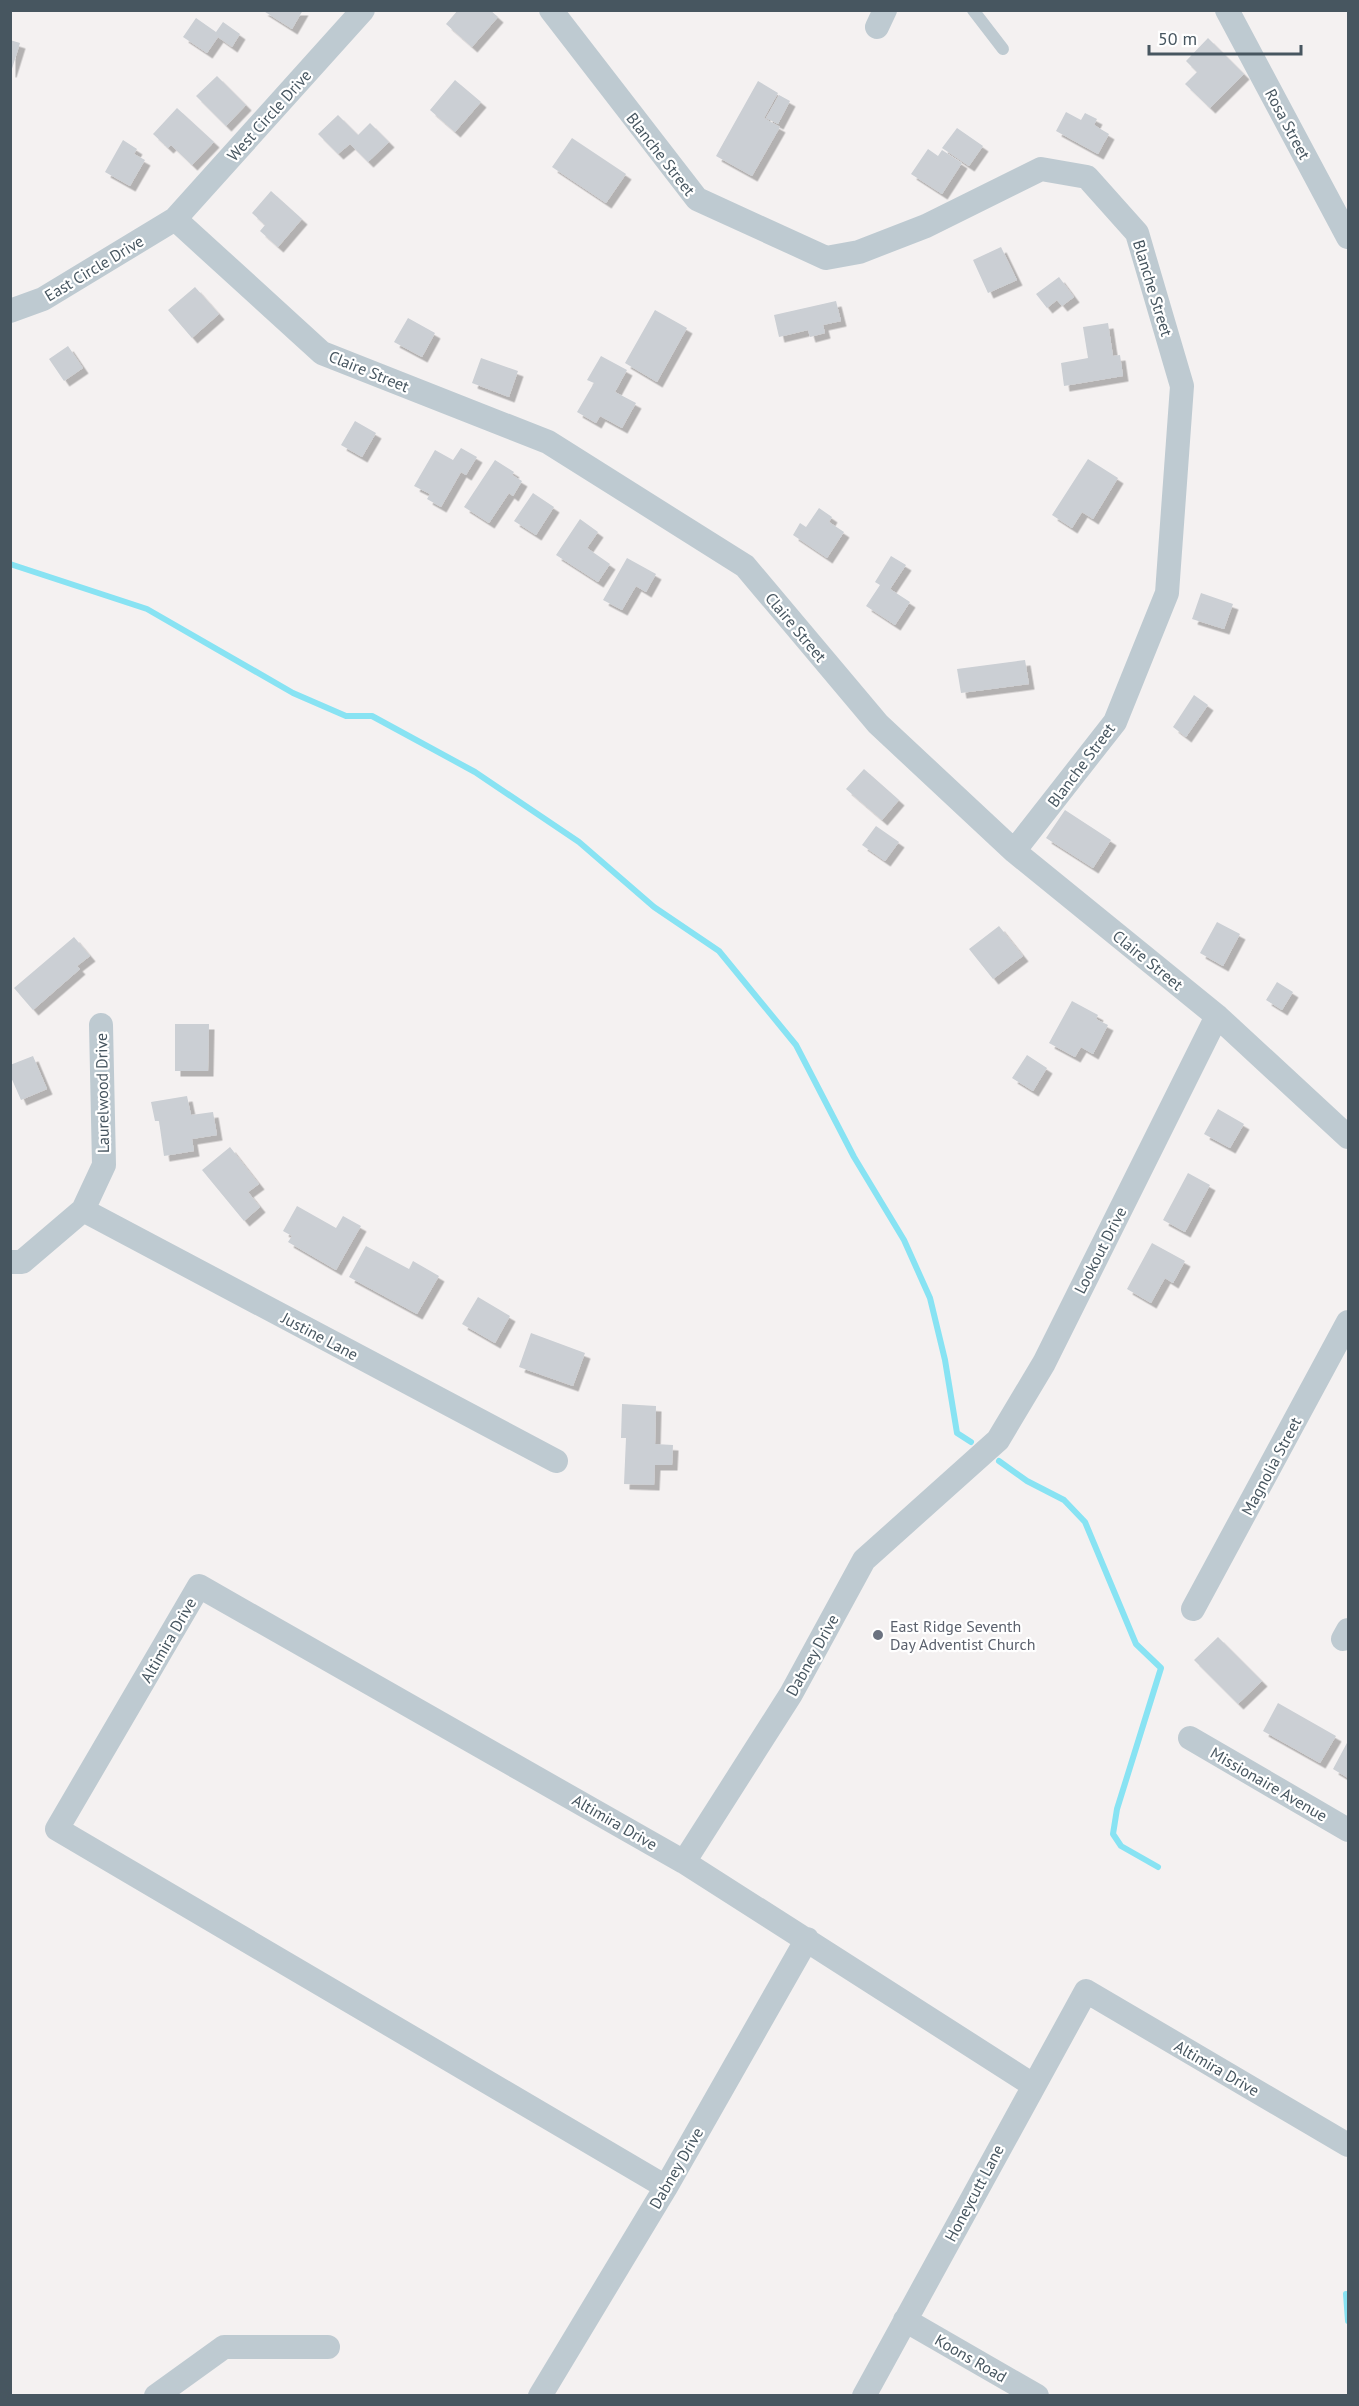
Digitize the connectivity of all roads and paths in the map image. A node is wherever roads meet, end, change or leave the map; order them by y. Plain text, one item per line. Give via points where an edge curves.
1 (363, 10) edge
2 (551, 10) edge
3 (973, 10) edge
4 (1227, 10) edge
5 (1004, 49) dead end
6 (175, 219) junction
7 (1348, 237) edge
8 (10, 311) edge
9 (1014, 851) junction
10 (1217, 1016) junction
11 (101, 1024) dead end
12 (1348, 1137) edge
13 (83, 1210) junction
14 (10, 1262) edge
15 (1348, 1322) edge
16 (556, 1461) dead end
17 (964, 1471) joint
18 (1193, 1609) dead end
19 (1190, 1738) dead end
20 (1348, 1830) edge
21 (684, 1862) junction
22 (807, 1939) junction
23 (1086, 1991) joint
24 (1033, 2085) junction
25 (1348, 2145) edge
26 (666, 2187) junction
27 (905, 2320) junction
28 (328, 2347) dead end
29 (156, 2396) edge
30 (540, 2396) edge
31 (864, 2396) edge
32 (1037, 2396) edge

1 - 6 street, West Circle Drive
2 - 9 street, Blanche Street via 697,199 826,258 860,252 926,226 1041,169 1087,177 1137,233 1182,386 1167,592 1114,722
3 - 5 lane
4 - 7 street, Rosa Street
6 - 8 street, East Circle Drive via 43,299
6 - 9 street, Claire Street via 322,353 548,442 745,566 878,724
9 - 10 street, Claire Street
10 - 12 street, Claire Street
10 - 17 street, Lookout Drive via 1044,1363 998,1440
11 - 13 street, Laurelwood Drive via 104,1165
13 - 14 street, Laurelwood Drive via 22,1262
13 - 16 street, Justine Lane
15 - 18 street, Magnolia Street
17 - 21 street, Dabney Drive via 864,1560 791,1694
19 - 20 street, Missionaire Avenue
21 - 22 street, Altimira Drive
21 - 26 street, Altimira Drive via 200,1586 57,1829
22 - 24 street, Altimira Drive
22 - 26 street, Dabney Drive
23 - 24 street, Honeycutt Lane
23 - 25 street, Altimira Drive
24 - 27 street, Honeycutt Lane
26 - 30 street, Dabney Drive
27 - 31 street, Honeycutt Lane
27 - 32 street, Koons Road
28 - 29 street via 224,2347

